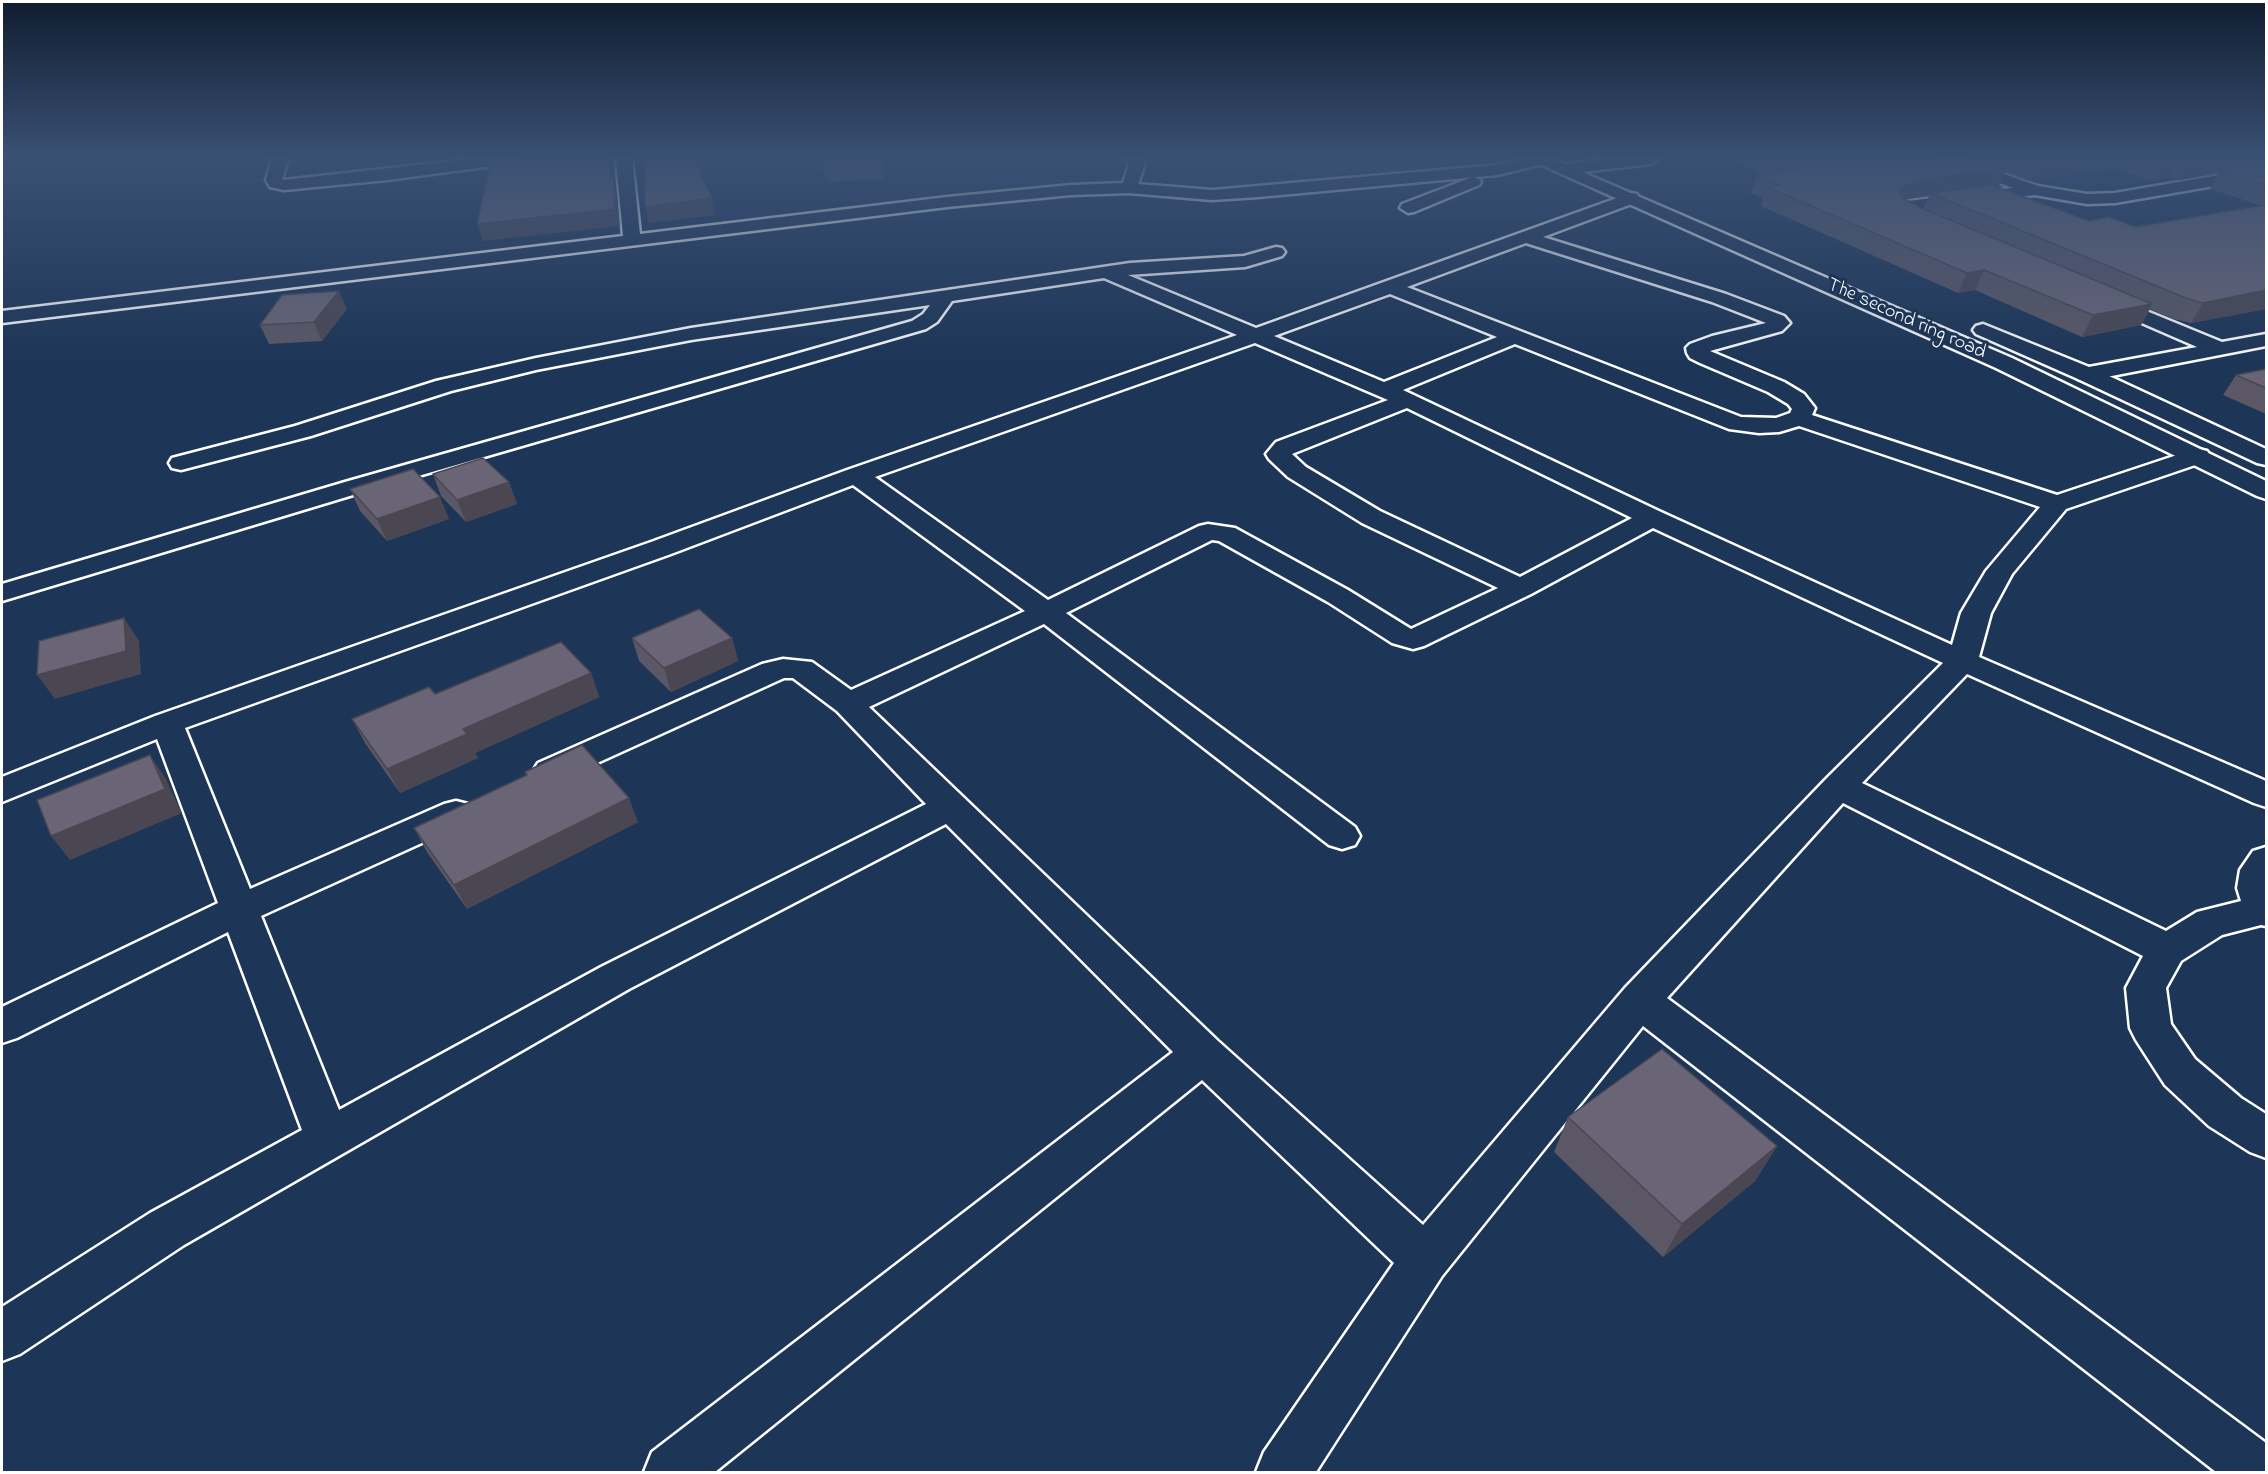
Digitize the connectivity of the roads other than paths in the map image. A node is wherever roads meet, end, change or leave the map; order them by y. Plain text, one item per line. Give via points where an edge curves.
1 (632, 228) edge
2 (728, 228) edge
3 (1551, 228) edge
4 (1698, 228) edge
5 (1742, 228) edge
6 (1936, 228) edge
7 (1950, 234) edge
8 (1526, 237) junction
9 (633, 239) junction
10 (1276, 252) dead end
11 (1822, 262) dead end
12 (1110, 274) junction
13 (1389, 287) junction
14 (2091, 294) edge
15 (945, 297) junction
16 (2, 317) edge
17 (1965, 322) dead end
18 (1254, 335) junction
19 (1514, 337) junction
20 (2266, 340) edge
21 (2220, 349) junction
22 (2086, 374) junction
23 (1383, 390) junction
24 (1408, 400) junction
25 (1799, 418) junction
26 (2198, 456) junction
27 (2266, 458) edge
28 (181, 463) dead end
29 (856, 475) junction
30 (2266, 491) edge
31 (2056, 504) junction
32 (1652, 518) junction
33 (1521, 588) junction
34 (2, 592) edge
35 (1046, 612) junction
36 (1963, 661) junction
37 (848, 704) junction
38 (167, 723) junction
39 (1839, 786) junction
40 (2, 790) edge
41 (2266, 795) edge
42 (950, 807) junction
43 (1342, 836) dead end
44 (2266, 860) edge
45 (240, 909) junction
46 (2265, 911) edge
47 (2167, 950) junction
48 (1640, 1000) junction
49 (2, 1026) edge
50 (1203, 1054) junction
51 (2266, 1138) edge
52 (328, 1139) junction
53 (1425, 1259) junction
54 (2, 1336) edge
55 (672, 1473) edge
56 (1284, 1473) edge
57 (2260, 1473) edge

1 - 9 street
2 - 9 street
3 - 8 street
4 - 26 street, The second ring road via 2004,363
5 - 11 street, The second ring road
6 - 7 street
8 - 13 street
8 - 25 street via 1777,320 1780,323 1775,327 1719,340 1697,348 1698,353 1796,399 1804,408
9 - 16 street
10 - 12 street via 1245,261 1165,265
12 - 15 street
12 - 18 street
13 - 18 street
13 - 19 street
14 - 21 street
15 - 28 street via 691,334 536,364 444,386 303,431
15 - 34 street via 930,318 919,325
17 - 22 street, The second ring road
18 - 23 street
18 - 29 street
19 - 23 street
19 - 25 street via 1737,424 1779,425
20 - 21 street
21 - 22 street
22 - 27 street, The second ring road
23 - 24 street
24 - 32 street
24 - 33 street via 1286,447 1278,454 1297,472 1371,517
25 - 31 street
26 - 30 street, The second ring road
26 - 31 street
29 - 35 street
29 - 38 street
31 - 36 street via 2000,571 1976,613
32 - 33 street
32 - 36 street
33 - 35 street via 1409,640 1226,534 1208,532
35 - 37 street
35 - 43 street
36 - 39 street
36 - 41 street
37 - 42 street
37 - 45 street via 801,669 783,668
38 - 40 street
38 - 45 street
39 - 47 street
39 - 48 street
42 - 50 street
42 - 52 street via 615,978
44 - 46 street via 2259,870 2256,888
45 - 49 street
45 - 52 street
46 - 47 street via 2211,923
47 - 51 street via 2146,988 2151,1028 2180,1072 2225,1112
48 - 53 street
48 - 57 street
50 - 53 street
50 - 55 street
52 - 54 street via 167,1229
53 - 56 street

